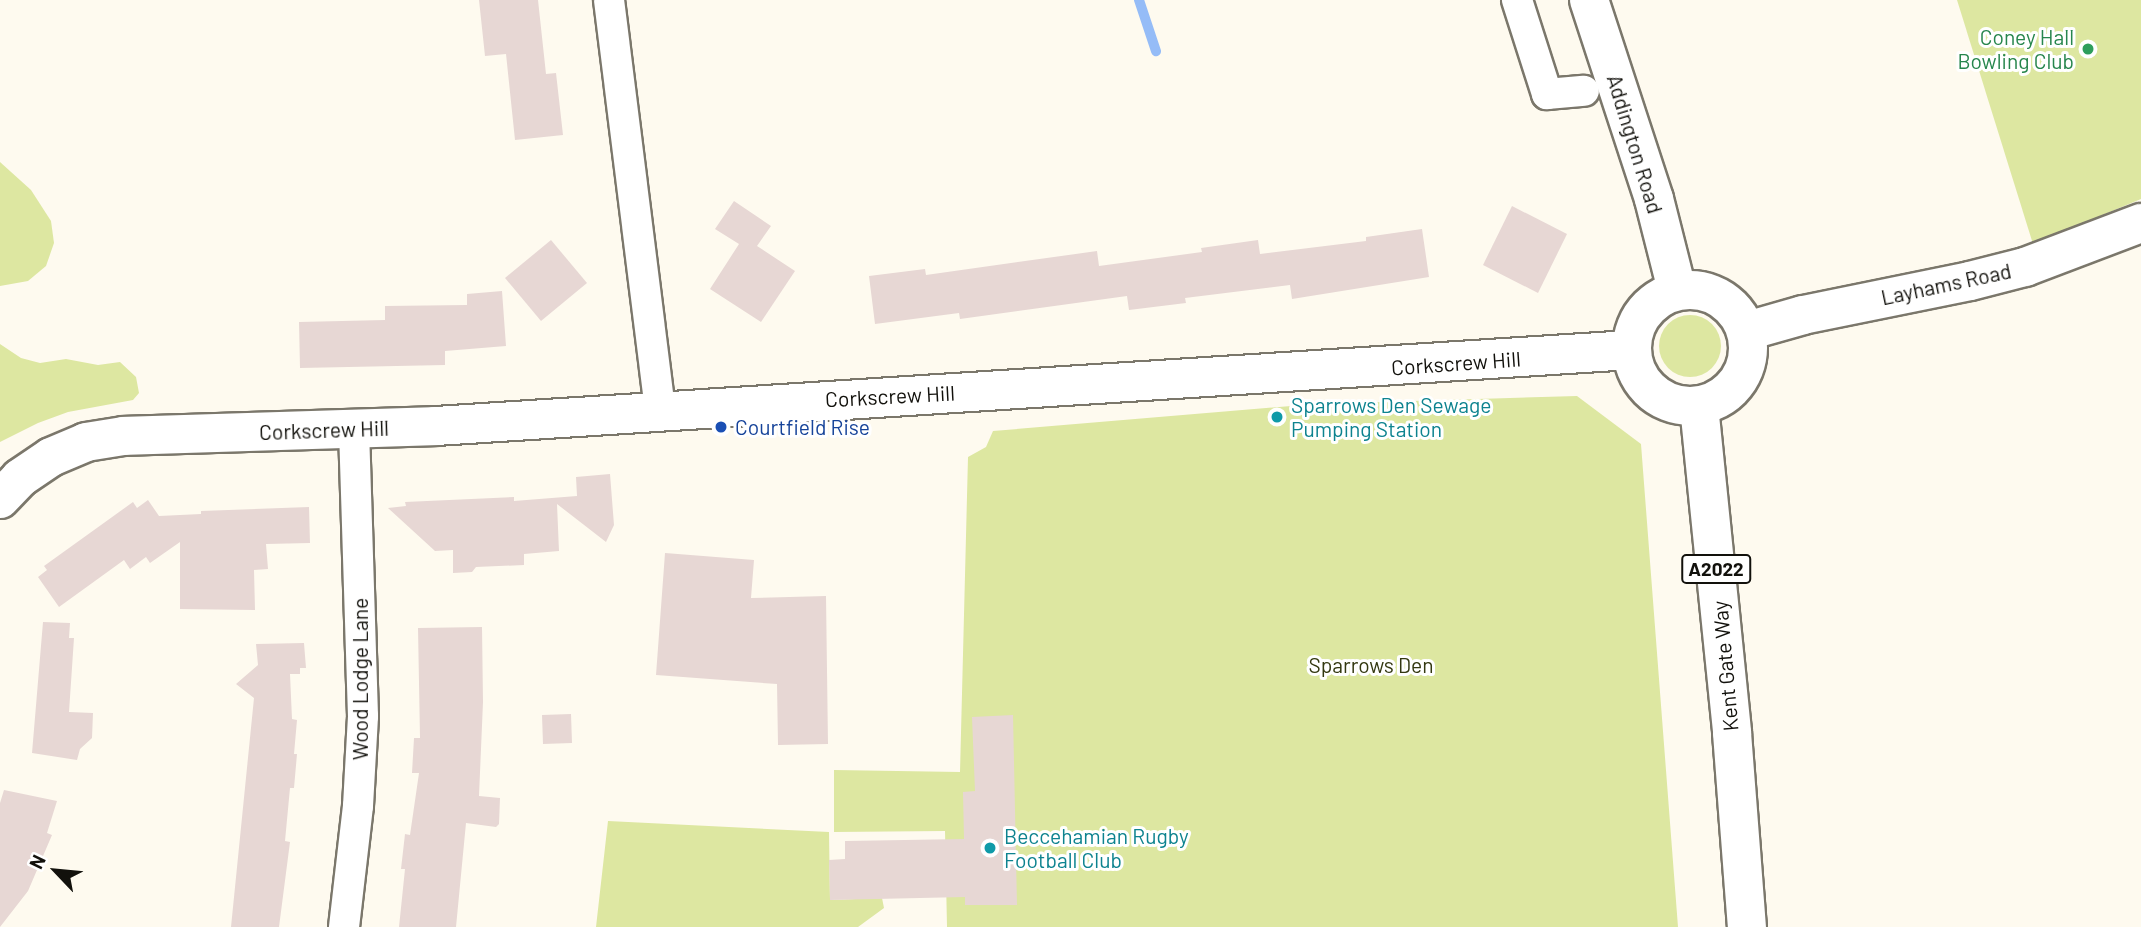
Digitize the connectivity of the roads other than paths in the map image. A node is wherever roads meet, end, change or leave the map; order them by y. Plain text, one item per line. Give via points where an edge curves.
1 (609, 0) edge
2 (1517, 0) edge
3 (1589, 0) edge
4 (1584, 91) dead end
5 (2141, 223) edge
6 (1677, 290) junction
7 (1747, 331) junction
8 (1631, 350) junction
9 (1699, 406) junction
10 (660, 411) junction
11 (354, 430) junction
12 (0, 499) edge
13 (344, 927) edge
14 (1747, 927) edge

1 - 10 street
2 - 4 street via 1547,94
3 - 6 street, Addington Road via 1654,199
5 - 7 street, Layhams Road via 2025,267
6 - 7 street via 1717,296 1733,308
6 - 8 street via 1658,298 1643,312
7 - 9 street via 1746,365 1738,382 1726,395
8 - 9 street via 1644,386 1658,398 1674,405
8 - 10 street, Corkscrew Hill
9 - 14 street, Kent Gate Way / A2022
10 - 11 street, Corkscrew Hill
11 - 12 street, Corkscrew Hill via 104,438 51,457
11 - 13 street, Wood Lodge Lane via 363,716

